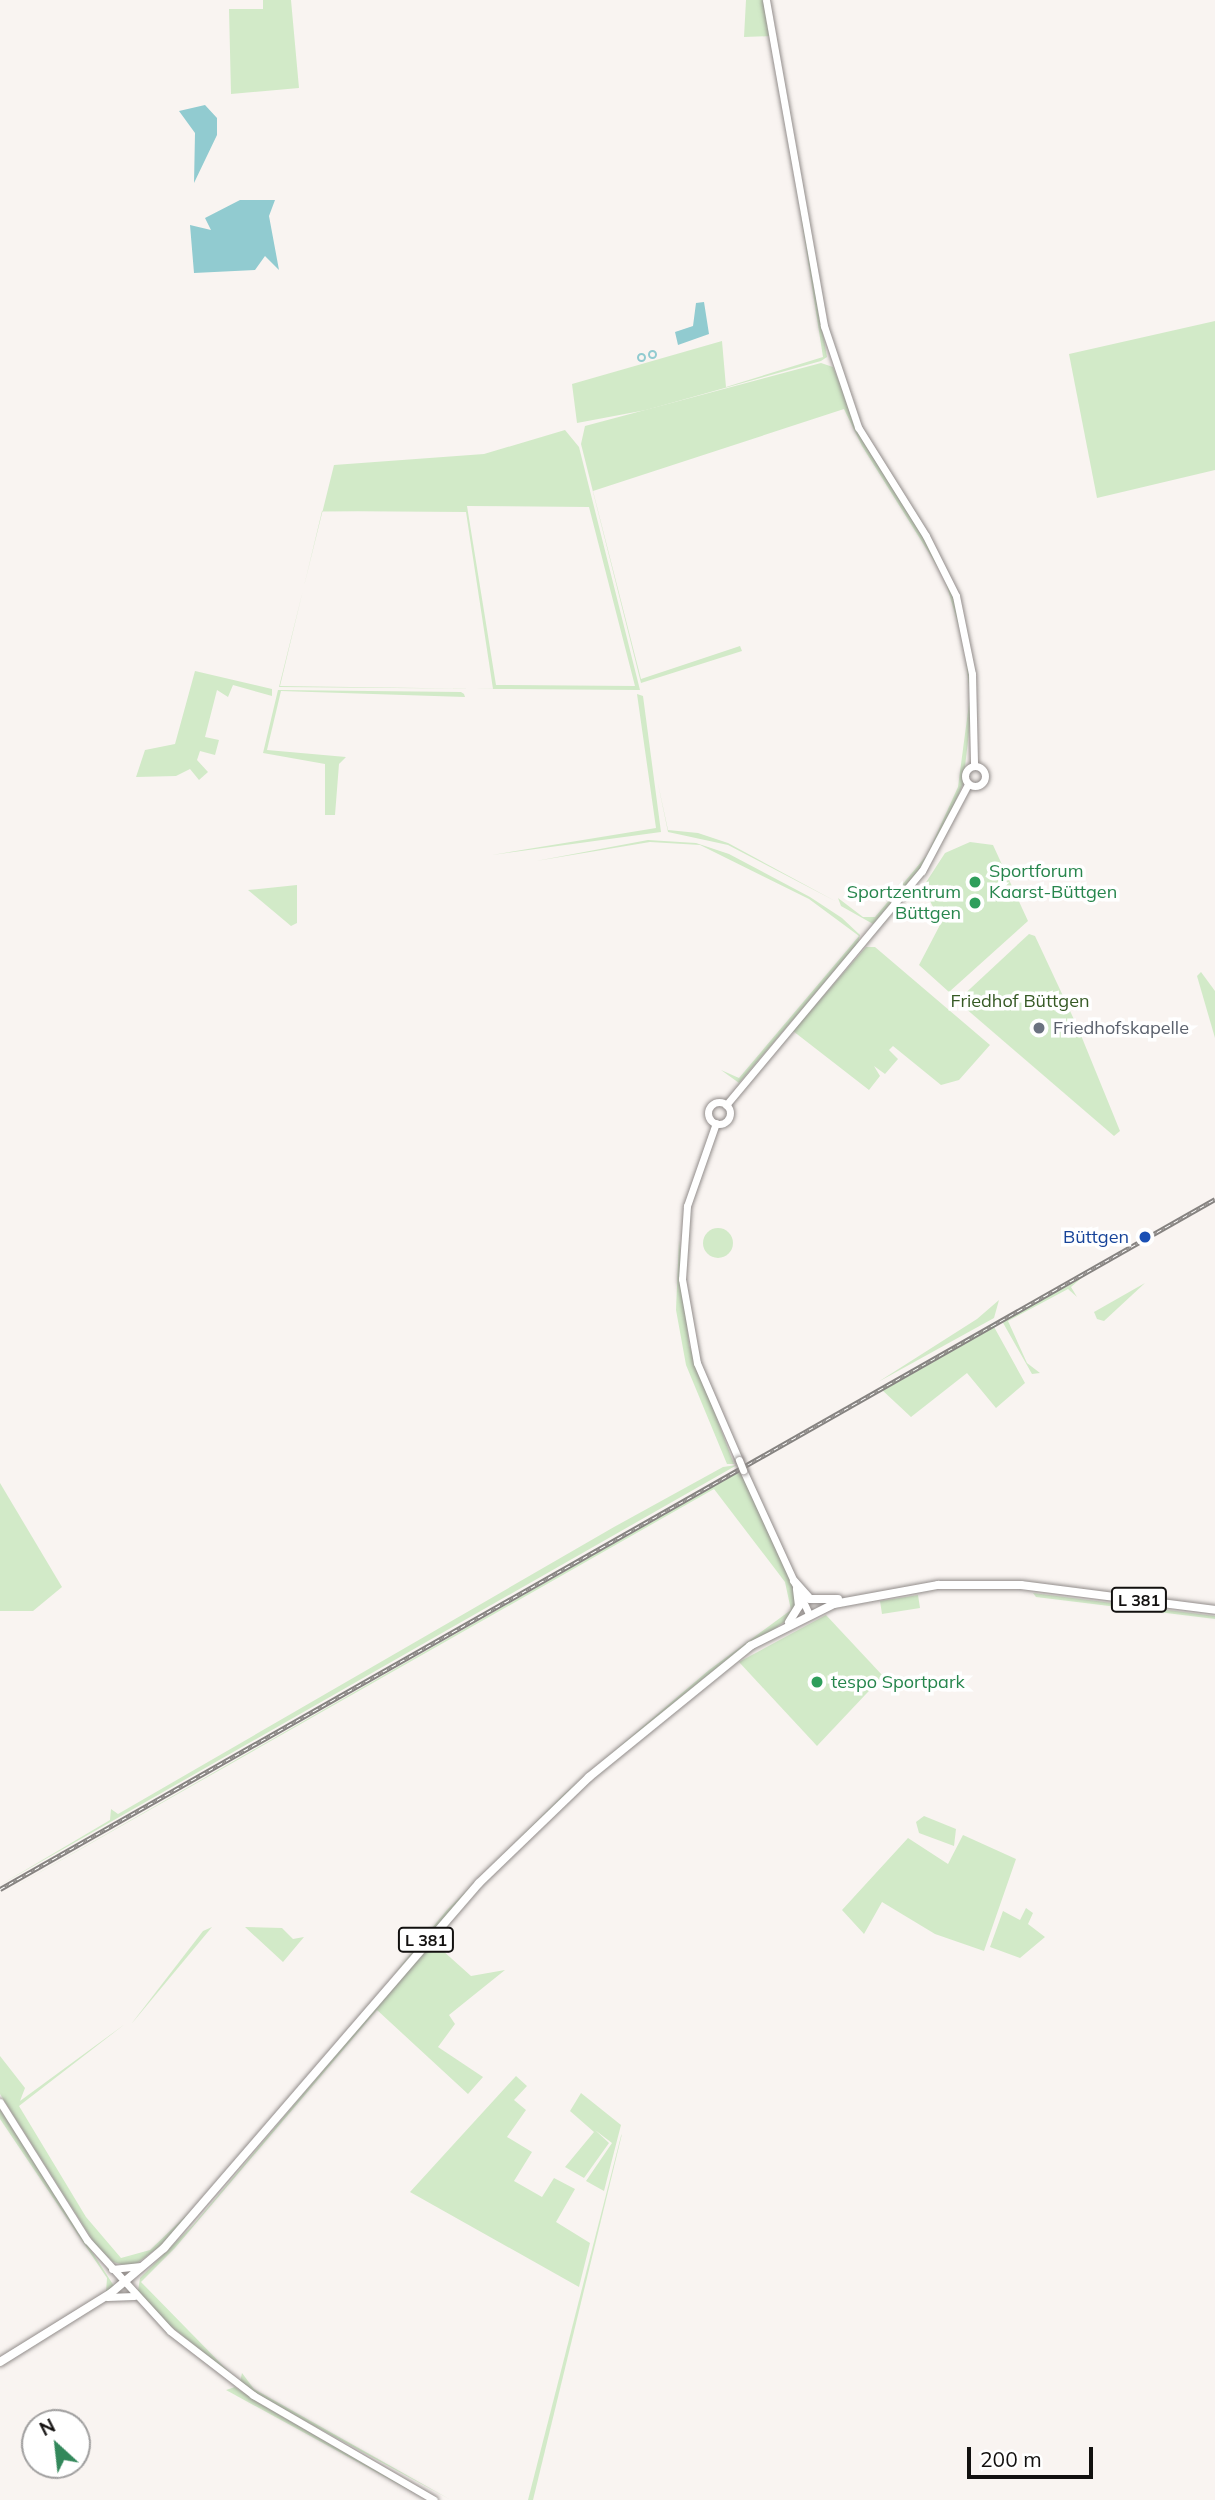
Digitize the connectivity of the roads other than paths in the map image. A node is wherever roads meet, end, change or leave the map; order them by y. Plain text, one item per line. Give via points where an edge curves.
1 (766, 0) edge
2 (974, 765) junction
3 (968, 784) junction
4 (726, 1105) junction
5 (716, 1123) junction
6 (794, 1581) junction
7 (852, 1598) junction
8 (1215, 1610) edge
9 (809, 1614) junction
10 (784, 1626) junction
11 (0, 2102) edge
12 (149, 2262) junction
13 (111, 2268) junction
14 (123, 2283) junction
15 (134, 2296) junction
16 (105, 2297) junction
17 (0, 2362) edge
18 (434, 2500) edge

1 - 2 main road via 830,348 867,443 926,536 956,596 972,674
2 - 3 main road via 965,773
2 - 3 main road via 983,769 985,779
3 - 4 main road via 922,871
4 - 5 main road via 729,1118
4 - 5 main road via 710,1108
5 - 6 main road, bridge via 690,1196 682,1279 696,1363
6 - 7 main road, L 381 via 810,1599
6 - 9 main road
6 - 10 main road via 799,1606
7 - 8 main road, L 381 via 938,1585 1021,1585
7 - 9 main road, L 381
9 - 10 main road, L 381
10 - 12 main road, L 381 via 700,1683 508,1853
11 - 13 main road
12 - 13 main road
12 - 14 main road, L 381
13 - 14 main road
14 - 15 main road
14 - 16 main road, L 381
15 - 16 main road
15 - 18 main road via 245,2390
16 - 17 main road, L 381

